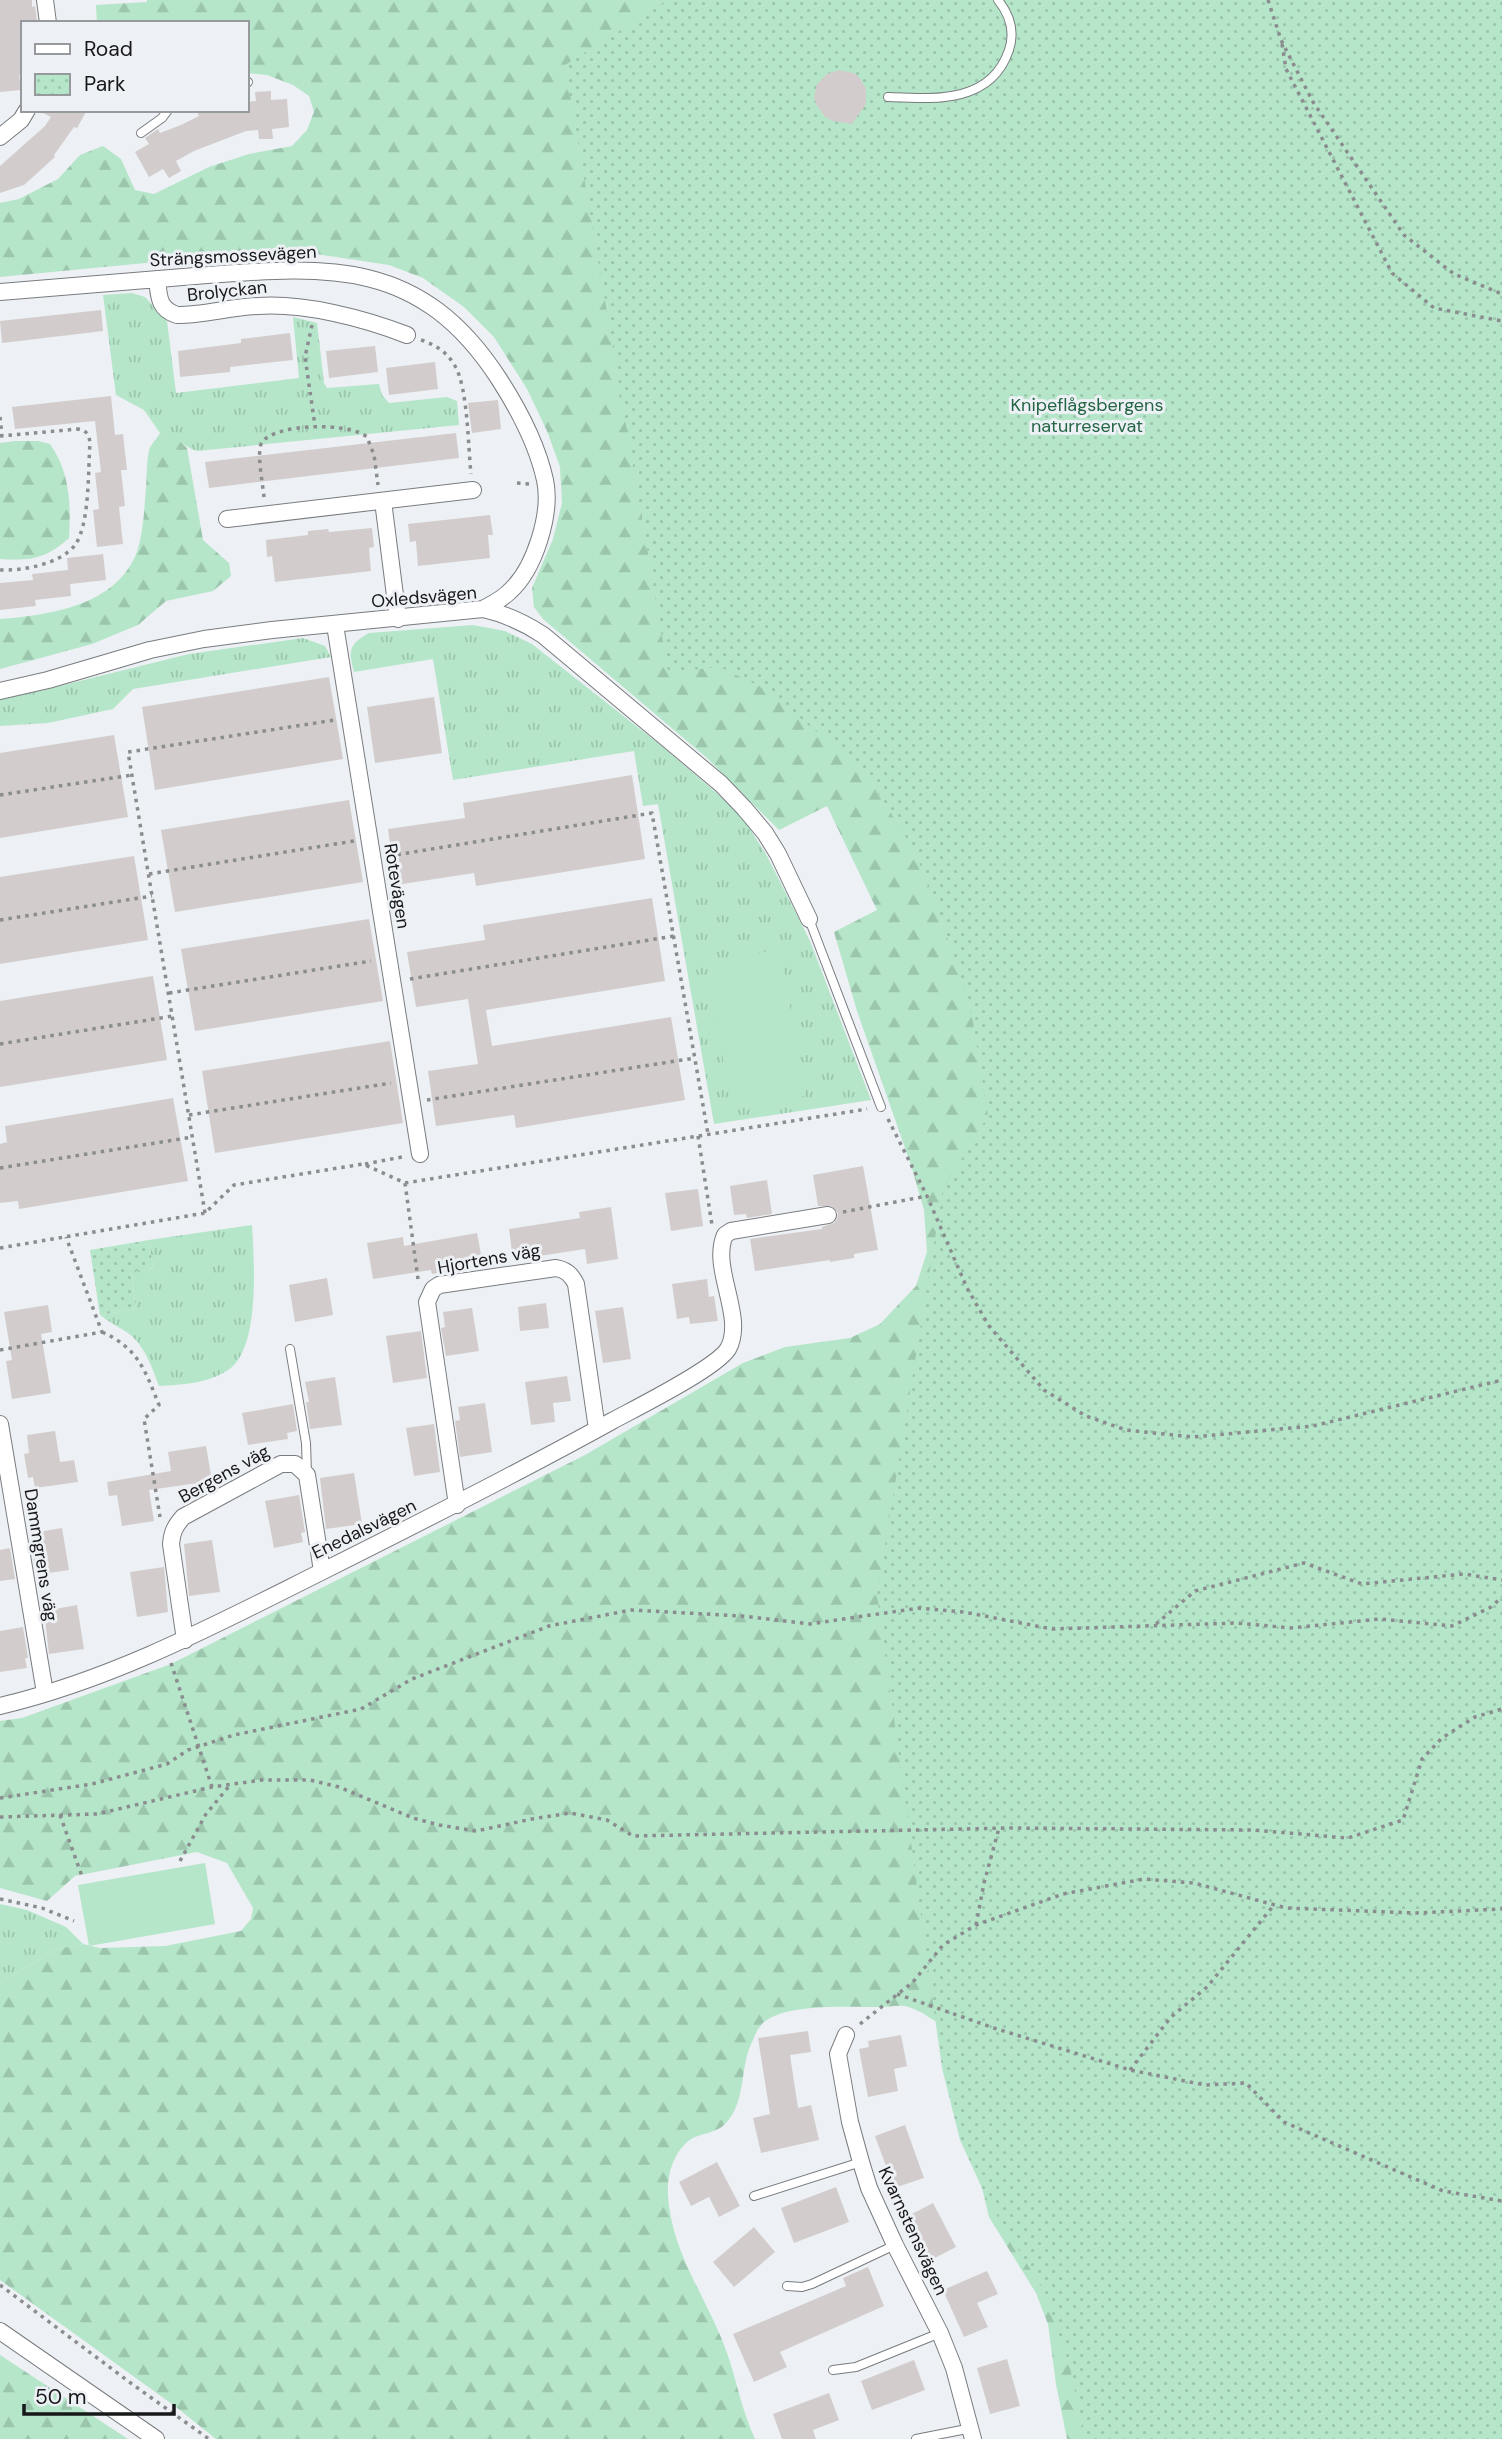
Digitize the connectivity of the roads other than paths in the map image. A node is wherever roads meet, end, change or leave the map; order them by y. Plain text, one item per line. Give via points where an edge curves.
1 (45, 0) edge
2 (998, 0) edge
3 (48, 21) edge
4 (888, 97) dead end
5 (26, 112) edge
6 (166, 112) edge
7 (141, 133) dead end
8 (0, 137) edge
9 (157, 279) junction
10 (0, 292) edge
11 (407, 335) road end
12 (473, 490) road end
13 (382, 501) junction
14 (227, 519) dead end
15 (483, 609) junction
16 (398, 619) junction
17 (335, 625) junction
18 (0, 691) edge
19 (809, 919) joint
20 (881, 1107) road end
21 (420, 1154) road end
22 (828, 1215) road end
23 (290, 1349) dead end
24 (0, 1424) edge
25 (597, 1429) junction
26 (307, 1475) junction
27 (457, 1505) junction
28 (322, 1572) junction
29 (185, 1640) junction
30 (45, 1693) junction
31 (0, 1706) edge
32 (846, 2035) road end
33 (861, 2162) junction
34 (754, 2196) dead end
35 (895, 2245) junction
36 (787, 2286) dead end
37 (0, 2331) edge
38 (940, 2333) junction
39 (833, 2370) dead end
40 (972, 2434) edge
41 (156, 2439) edge
42 (916, 2439) edge

1 - 3 street
2 - 4 lane via 1011,24 1012,40 998,74 965,93 923,99
5 - 8 street
6 - 7 lane
9 - 10 street, Strängsmossevägen
9 - 11 street, Brolyckan via 160,303 177,315 291,307 357,319
9 - 15 street, Strängsmossevägen via 293,269 345,272 410,294 473,342 512,398 530,435 542,465 547,499 540,538 523,575 511,591
12 - 13 street
13 - 14 street
13 - 16 street
15 - 16 street, Oxledsvägen
15 - 19 street, Oxledsvägen via 512,617 543,635 721,784 765,833
16 - 17 street, Oxledsvägen
17 - 18 street, Oxledsvägen via 204,639
17 - 21 street, Rotevägen
19 - 20 lane
22 - 25 street, Enedalsvägen via 725,1235 721,1250 732,1325 727,1350 718,1360
23 - 26 lane
24 - 30 street, Dammgrens väg
25 - 27 street, Enedalsvägen
25 - 27 street, Hjortens väg via 571,1275 555,1268 439,1285 427,1302
26 - 28 street
26 - 29 street, Bergens väg via 295,1464 281,1464 183,1517 172,1532 171,1544
27 - 28 street, Enedalsvägen
28 - 29 street, Enedalsvägen
29 - 30 street, Enedalsvägen
30 - 31 street, Enedalsvägen
32 - 33 street, Kvarnstensvägen via 838,2054
33 - 34 lane
33 - 35 street, Kvarnstensvägen
35 - 36 lane via 812,2284
35 - 38 street, Kvarnstensvägen
37 - 41 street
38 - 39 lane via 856,2367
38 - 40 street, Kvarnstensvägen
40 - 42 lane

